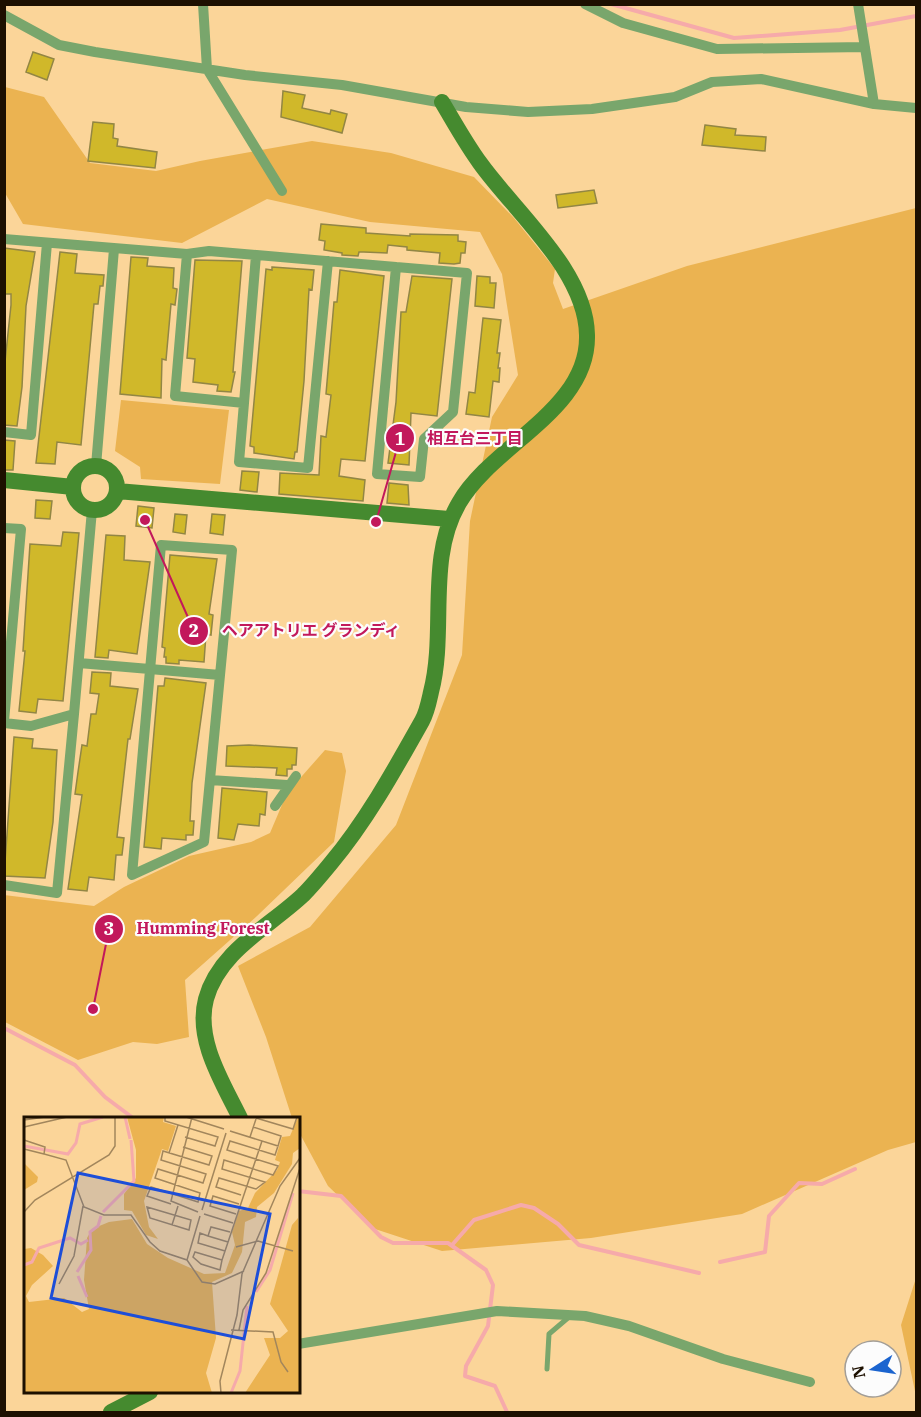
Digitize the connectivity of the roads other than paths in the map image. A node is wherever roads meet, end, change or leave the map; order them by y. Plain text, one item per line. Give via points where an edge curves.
1 (203, 4) edge
2 (585, 4) edge
3 (859, 6) edge
4 (4, 15) edge
5 (865, 44) junction
6 (207, 69) junction
7 (442, 102) junction
8 (874, 104) junction
9 (916, 108) edge
10 (282, 192) dead end
11 (4, 239) edge
12 (47, 243) junction
13 (114, 249) junction
14 (187, 254) junction
15 (256, 255) junction
16 (328, 261) junction
17 (396, 267) junction
18 (244, 403) junction
19 (4, 432) edge
20 (96, 466) junction
21 (4, 480) edge
22 (73, 487) junction
23 (117, 491) junction
24 (92, 510) junction
25 (450, 519) junction
26 (4, 528) edge
27 (80, 663) junction
28 (150, 668) junction
29 (220, 675) junction
30 (74, 714) junction
31 (4, 722) edge
32 (296, 776) dead end
33 (210, 780) junction
34 (287, 785) junction
35 (275, 806) dead end
36 (4, 885) edge
37 (239, 1117) edge
38 (572, 1315) junction
39 (300, 1344) edge
40 (547, 1369) dead end
41 (810, 1382) dead end
42 (148, 1393) edge
43 (111, 1413) edge

1 - 6 street
2 - 5 street via 623,23 717,49
3 - 5 street
4 - 6 street via 59,45
5 - 8 street
6 - 7 street
6 - 10 street
7 - 8 street via 528,112 592,109 675,97 712,82 761,80
7 - 25 street via 479,162 573,284 587,336 571,389 470,484
8 - 9 street
11 - 12 street
12 - 13 street
12 - 19 street via 31,435
13 - 14 street
13 - 20 street
14 - 15 street via 209,251
14 - 18 street via 175,396
15 - 16 street
15 - 18 street
16 - 17 street
16 - 18 street via 308,468 239,462
17 - 17 street via 377,474 420,477 424,439 453,412 467,273
20 - 22 street via 83,470
20 - 23 street via 114,477
21 - 22 street
22 - 24 street via 80,505
23 - 24 street via 106,508
23 - 25 street
24 - 27 street
25 - 37 street via 441,565 438,666 425,717 334,860 305,894 226,959 205,1002 204,1028 211,1055
26 - 31 street via 21,530
27 - 28 street
27 - 30 street
28 - 29 street
28 - 29 street via 161,545 232,550
28 - 33 street via 132,875 204,842
29 - 33 street
30 - 31 street via 31,726
30 - 36 street via 57,893
32 - 34 street
33 - 34 street
34 - 35 street
38 - 39 street via 497,1311
38 - 40 lane via 549,1334
38 - 41 street via 629,1326 723,1359
42 - 43 street

